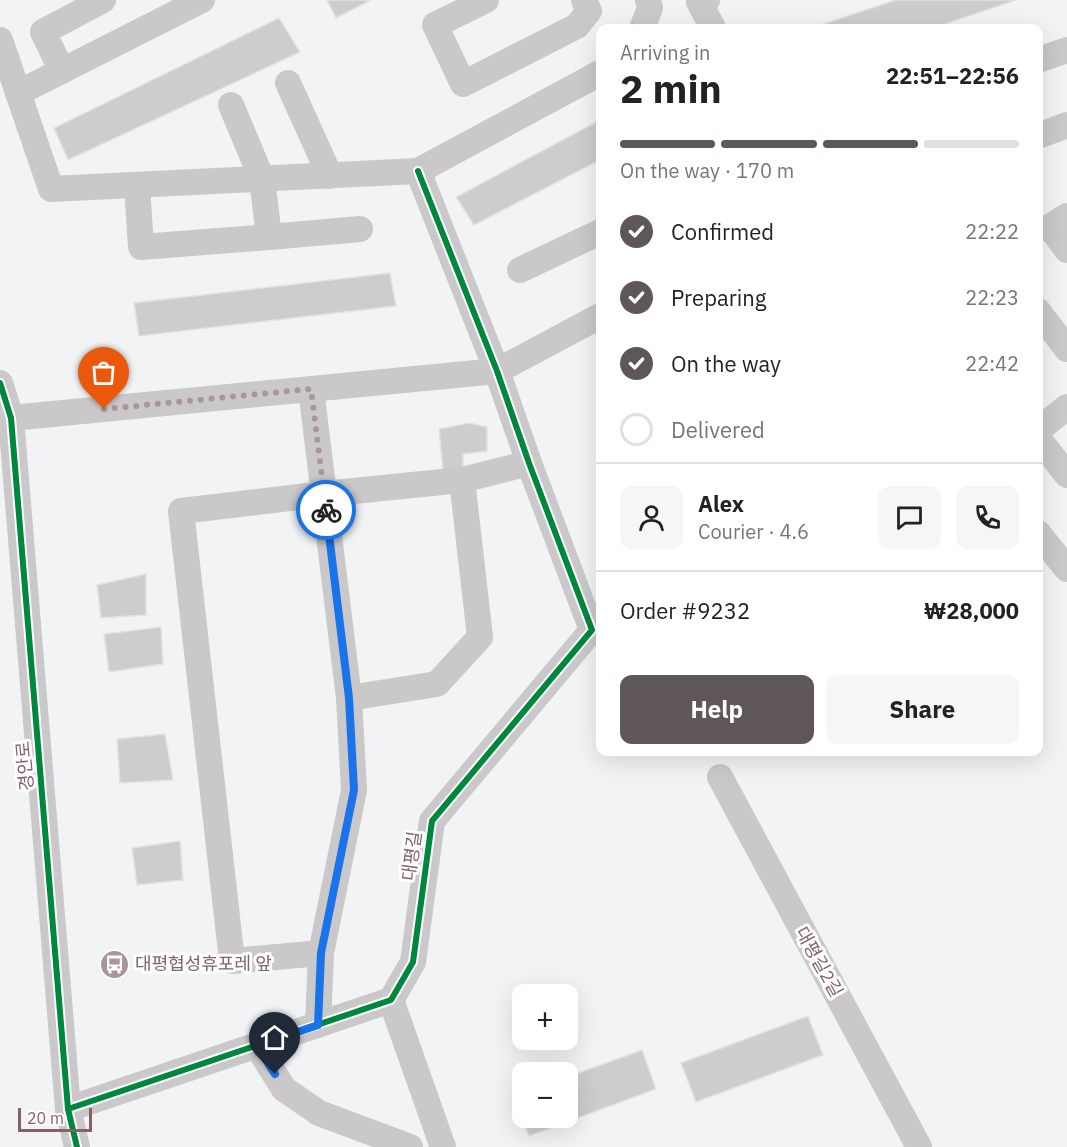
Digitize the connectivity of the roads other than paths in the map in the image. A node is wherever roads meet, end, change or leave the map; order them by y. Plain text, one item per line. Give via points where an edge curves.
1 (104, 0) edge
2 (202, 0) edge
3 (486, 0) edge
4 (584, 0) edge
5 (648, 0) edge
6 (707, 0) edge
7 (644, 24) edge
8 (711, 24) edge
9 (0, 40) edge
10 (1067, 50) edge
11 (1043, 58) edge
12 (62, 71) junction
13 (596, 75) edge
14 (288, 83) dead end
15 (18, 93) junction
16 (231, 105) dead end
17 (1067, 125) edge
18 (1043, 134) edge
19 (418, 171) junction
20 (330, 176) junction
21 (262, 179) junction
22 (137, 184) junction
23 (1052, 224) edge
24 (360, 229) dead end
25 (596, 234) edge
26 (269, 237) junction
27 (1067, 249) edge
28 (520, 270) dead end
29 (596, 318) edge
30 (1043, 318) edge
31 (1067, 349) edge
32 (497, 371) junction
33 (0, 383) edge
34 (311, 389) junction
35 (1067, 407) edge
36 (11, 418) junction
37 (1043, 426) edge
38 (1043, 444) edge
39 (529, 463) junction
40 (1067, 475) edge
41 (462, 480) junction
42 (324, 494) junction
43 (1043, 539) edge
44 (1067, 569) edge
45 (349, 698) junction
46 (720, 777) dead end
47 (321, 953) junction
48 (391, 1000) junction
49 (318, 1025) junction
50 (257, 1046) junction
51 (68, 1109) junction
52 (77, 1147) edge
53 (410, 1147) edge
54 (443, 1147) edge
55 (919, 1147) edge

1 - 12 street via 43,32
2 - 12 street
3 - 4 street via 435,25 463,84 577,26 589,11
5 - 7 street via 650,8
6 - 8 street via 699,2
9 - 15 street
10 - 11 street
12 - 15 street
13 - 19 street
14 - 20 street
15 - 22 street via 51,189
16 - 21 street
17 - 18 street
19 - 20 street
19 - 32 street, 대평길
20 - 21 street
21 - 22 street
21 - 26 street
22 - 26 street via 141,247
23 - 27 street
24 - 26 street
25 - 28 street
29 - 32 street
30 - 31 street
32 - 34 street
32 - 39 street, 대평길
33 - 36 street, 경안로
34 - 36 street
34 - 42 street
35 - 37 street
36 - 51 street, 경안로
38 - 40 street
39 - 41 street
39 - 48 street, 대평길 via 592,630 432,821 413,962
41 - 42 street
41 - 45 street via 480,638 437,684
42 - 45 street
42 - 47 street via 181,511 232,961
43 - 44 street
45 - 47 street via 354,790
46 - 55 street, 대평길2길
47 - 49 street
48 - 49 street
48 - 54 street
49 - 50 street
50 - 51 street
50 - 53 street via 284,1089 318,1113
51 - 52 street, 경안로

